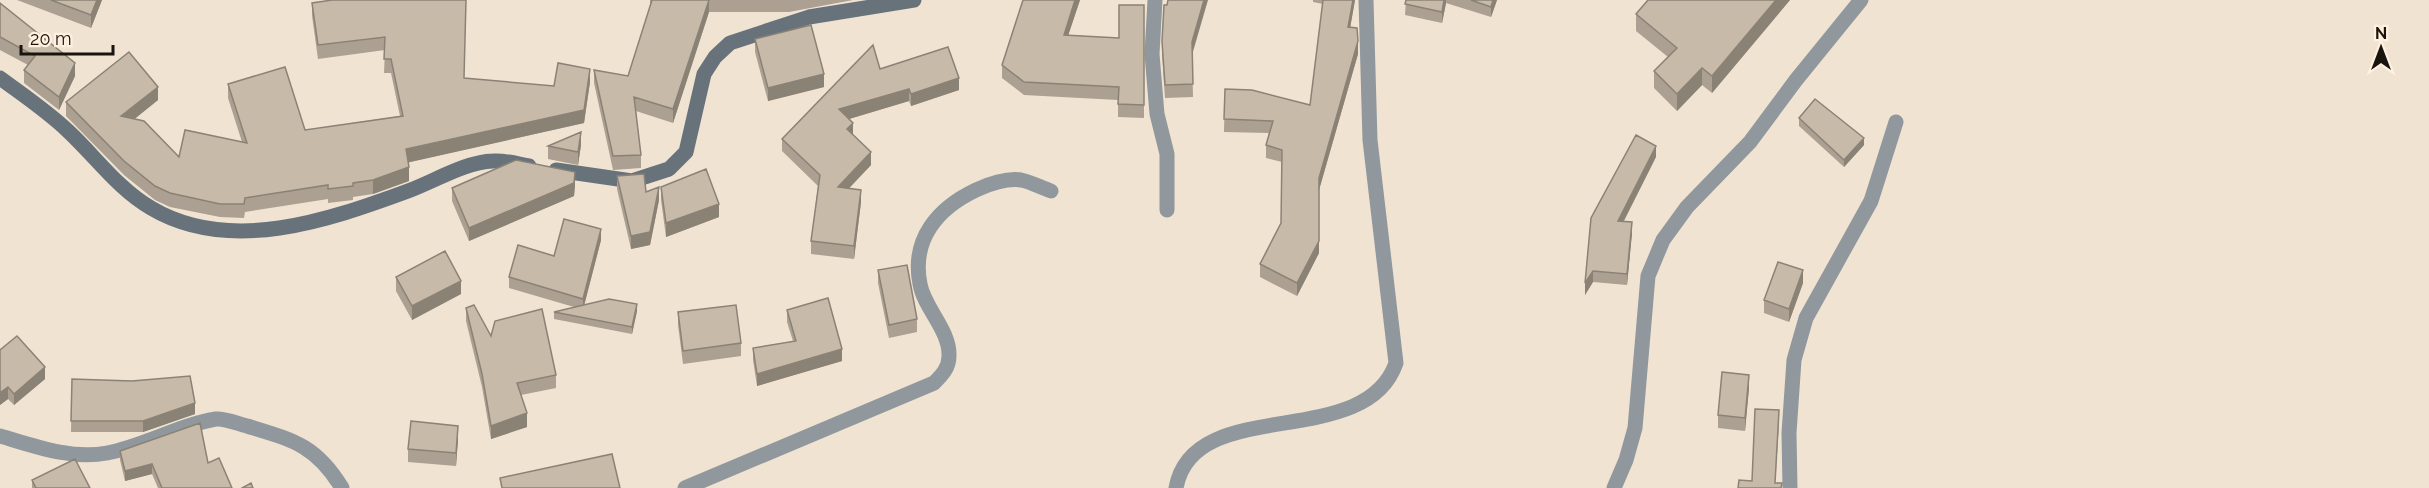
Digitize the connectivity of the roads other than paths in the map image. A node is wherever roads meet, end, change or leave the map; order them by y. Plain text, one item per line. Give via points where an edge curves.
1 (914, 0) edge
2 (1155, 0) edge
3 (1366, 0) edge
4 (1861, 0) edge
5 (0, 78) edge
6 (1896, 122) dead end
7 (1051, 191) dead end
8 (1167, 210) dead end
9 (0, 436) edge
10 (342, 488) edge
11 (685, 488) edge
12 (1176, 488) edge
13 (1614, 488) edge
14 (1790, 488) edge

1 - 5 street via 809,17 730,43 704,74 686,152 669,169 632,182 494,161 463,168 373,204 317,221 254,231 181,223 149,207 118,182 68,130
2 - 8 street via 1152,54 1157,114 1167,154
3 - 12 street via 1370,140 1396,363 1391,378 1380,392 1349,409 1216,439 1181,468
4 - 13 street via 1750,142 1687,207 1663,240 1648,276 1635,428
6 - 14 street via 1871,201 1806,318 1794,360
7 - 11 street via 1020,180 989,184 944,208 925,234 917,266 920,287 950,355 946,370 934,383
9 - 10 street via 68,454 106,454 219,418 301,443 330,468

